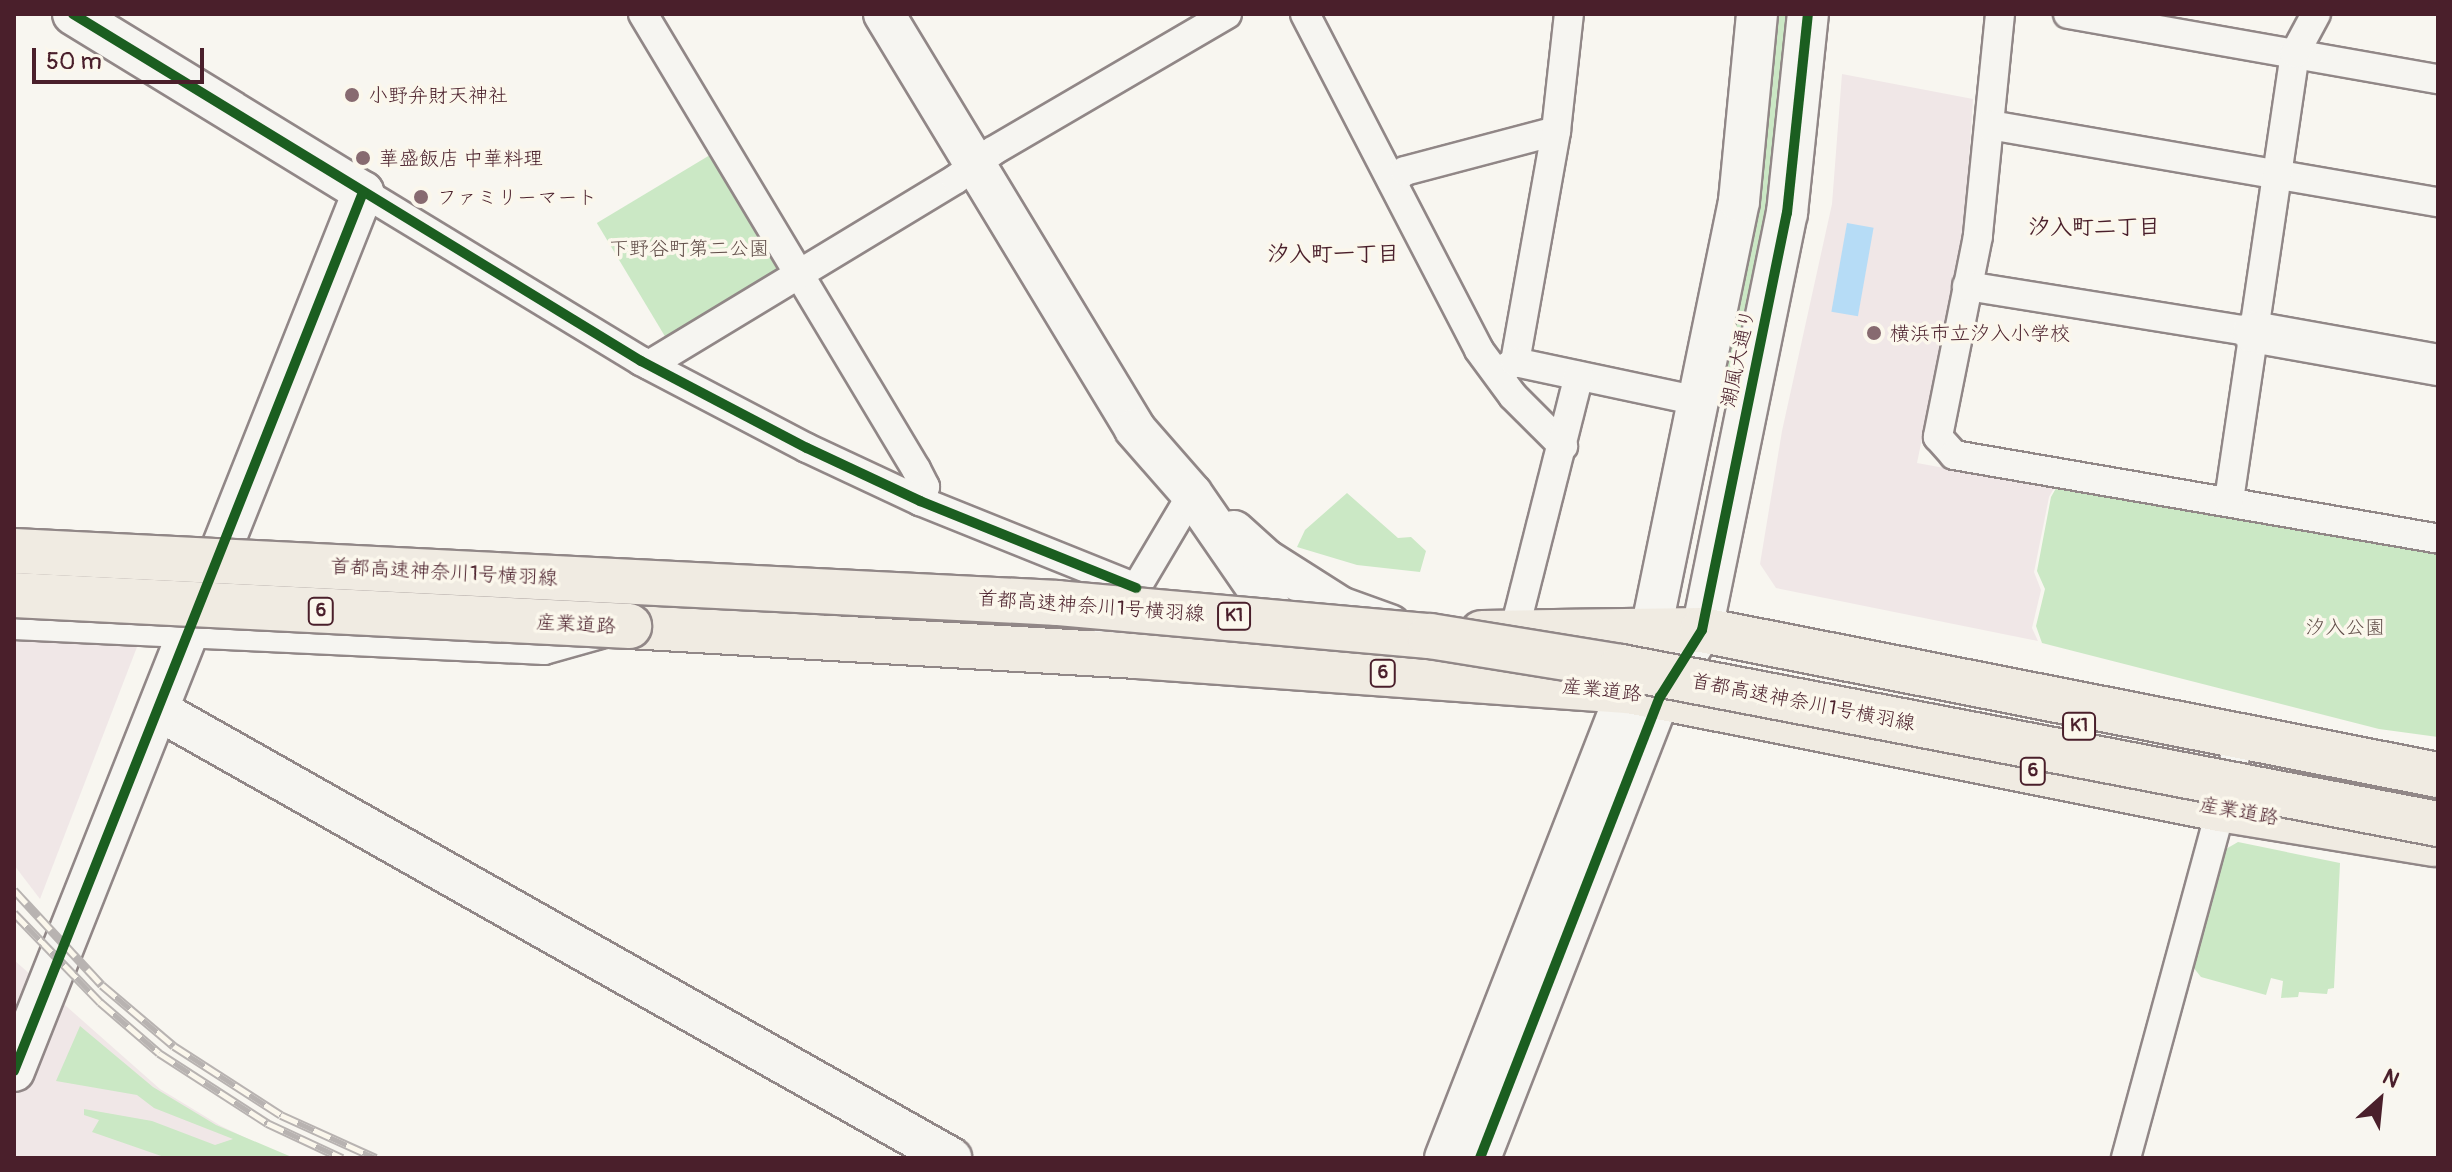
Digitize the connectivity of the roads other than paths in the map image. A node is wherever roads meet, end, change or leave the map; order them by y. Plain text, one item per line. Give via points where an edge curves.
1 (73, 14) edge
2 (643, 14) edge
3 (884, 14) edge
4 (1227, 14) edge
5 (1305, 14) edge
6 (1569, 14) edge
7 (1757, 14) edge
8 (1773, 14) edge
9 (1808, 14) edge
10 (2000, 14) edge
11 (2068, 14) edge
12 (2316, 14) edge
13 (2164, 22) edge
14 (2295, 53) junction
15 (2434, 72) edge
16 (1990, 125) junction
17 (1556, 131) junction
18 (975, 165) junction
19 (2276, 175) junction
20 (1392, 181) junction
21 (363, 192) junction
22 (1739, 201) junction
23 (2438, 202) edge
24 (797, 273) junction
25 (1967, 286) junction
26 (2253, 332) junction
27 (649, 365) junction
28 (2438, 365) edge
29 (1505, 368) junction
30 (1579, 376) junction
31 (1699, 401) junction
32 (1563, 446) junction
33 (1192, 494) junction
34 (2229, 500) junction
35 (920, 501) junction
36 (14, 522) edge
37 (2438, 539) edge
38 (14, 551) edge
39 (1136, 588) junction
40 (14, 595) edge
41 (14, 625) edge
42 (629, 626) junction
43 (1651, 630) junction
44 (1702, 630) junction
45 (1514, 632) junction
46 (187, 634) junction
47 (1413, 634) junction
48 (1288, 636) junction
49 (1117, 655) junction
50 (1336, 670) junction
51 (1644, 694) junction
52 (158, 710) junction
53 (2241, 734) junction
54 (2438, 775) edge
55 (2438, 793) edge
56 (2220, 809) junction
57 (2438, 824) edge
58 (2438, 845) edge
59 (14, 1071) edge
60 (951, 1158) edge
61 (1445, 1158) edge
62 (1480, 1158) edge
63 (2126, 1158) edge

1 - 21 street
2 - 24 street
3 - 18 street
4 - 18 street
5 - 20 street
6 - 17 street
7 - 22 street, 潮風大通り
8 - 22 street via 1765,105
9 - 44 street, 潮風大通り via 1787,213
10 - 16 street
11 - 13 street
12 - 14 street
13 - 14 street
14 - 15 street
14 - 19 street
16 - 19 street
16 - 25 street
17 - 20 street via 1405,171
17 - 29 street
18 - 24 street
18 - 33 street via 1135,429
19 - 23 street
19 - 26 street
20 - 29 street via 1479,350
21 - 27 street
21 - 46 street
22 - 31 street, 潮風大通り
24 - 27 street
24 - 35 street via 921,478 925,487
25 - 26 street
25 - 34 street via 1938,437 1954,455
26 - 28 street
26 - 34 street
27 - 35 street
29 - 30 street
29 - 32 street
30 - 31 street
30 - 32 street
31 - 43 street, 潮風大通り
32 - 45 street
33 - 39 street
33 - 47 street via 1266,560 1340,607
33 - 48 street
34 - 37 street
35 - 39 street
36 - 55 main road, 首都高速神奈川1号横羽線 / K1 via 932,568 1305,593 1613,637
38 - 57 main road, 首都高速神奈川1号横羽線 / K1, bridge via 1058,603 1414,634 1621,667
39 - 49 street
40 - 42 main road, 産業道路 / 6, bridge
41 - 46 street
42 - 46 street via 544,650
42 - 49 main road, 産業道路 / 6
43 - 44 main road, 産業道路 / 6
43 - 45 main road, 産業道路 / 6
43 - 51 street, 潮風大通り
44 - 51 street, 潮風大通り
44 - 53 main road, 産業道路 / 6
45 - 47 main road, 産業道路 / 6
46 - 52 street
47 - 48 main road, 産業道路 / 6
48 - 49 main road, 産業道路 / 6
48 - 50 street
49 - 50 main road, 産業道路 / 6
50 - 51 main road, 産業道路 / 6
51 - 56 main road, 産業道路 / 6
51 - 61 street
51 - 62 street
52 - 59 street
52 - 60 street
53 - 54 main road, 産業道路 / 6
53 - 56 street
56 - 58 main road, 産業道路 / 6
56 - 63 street

